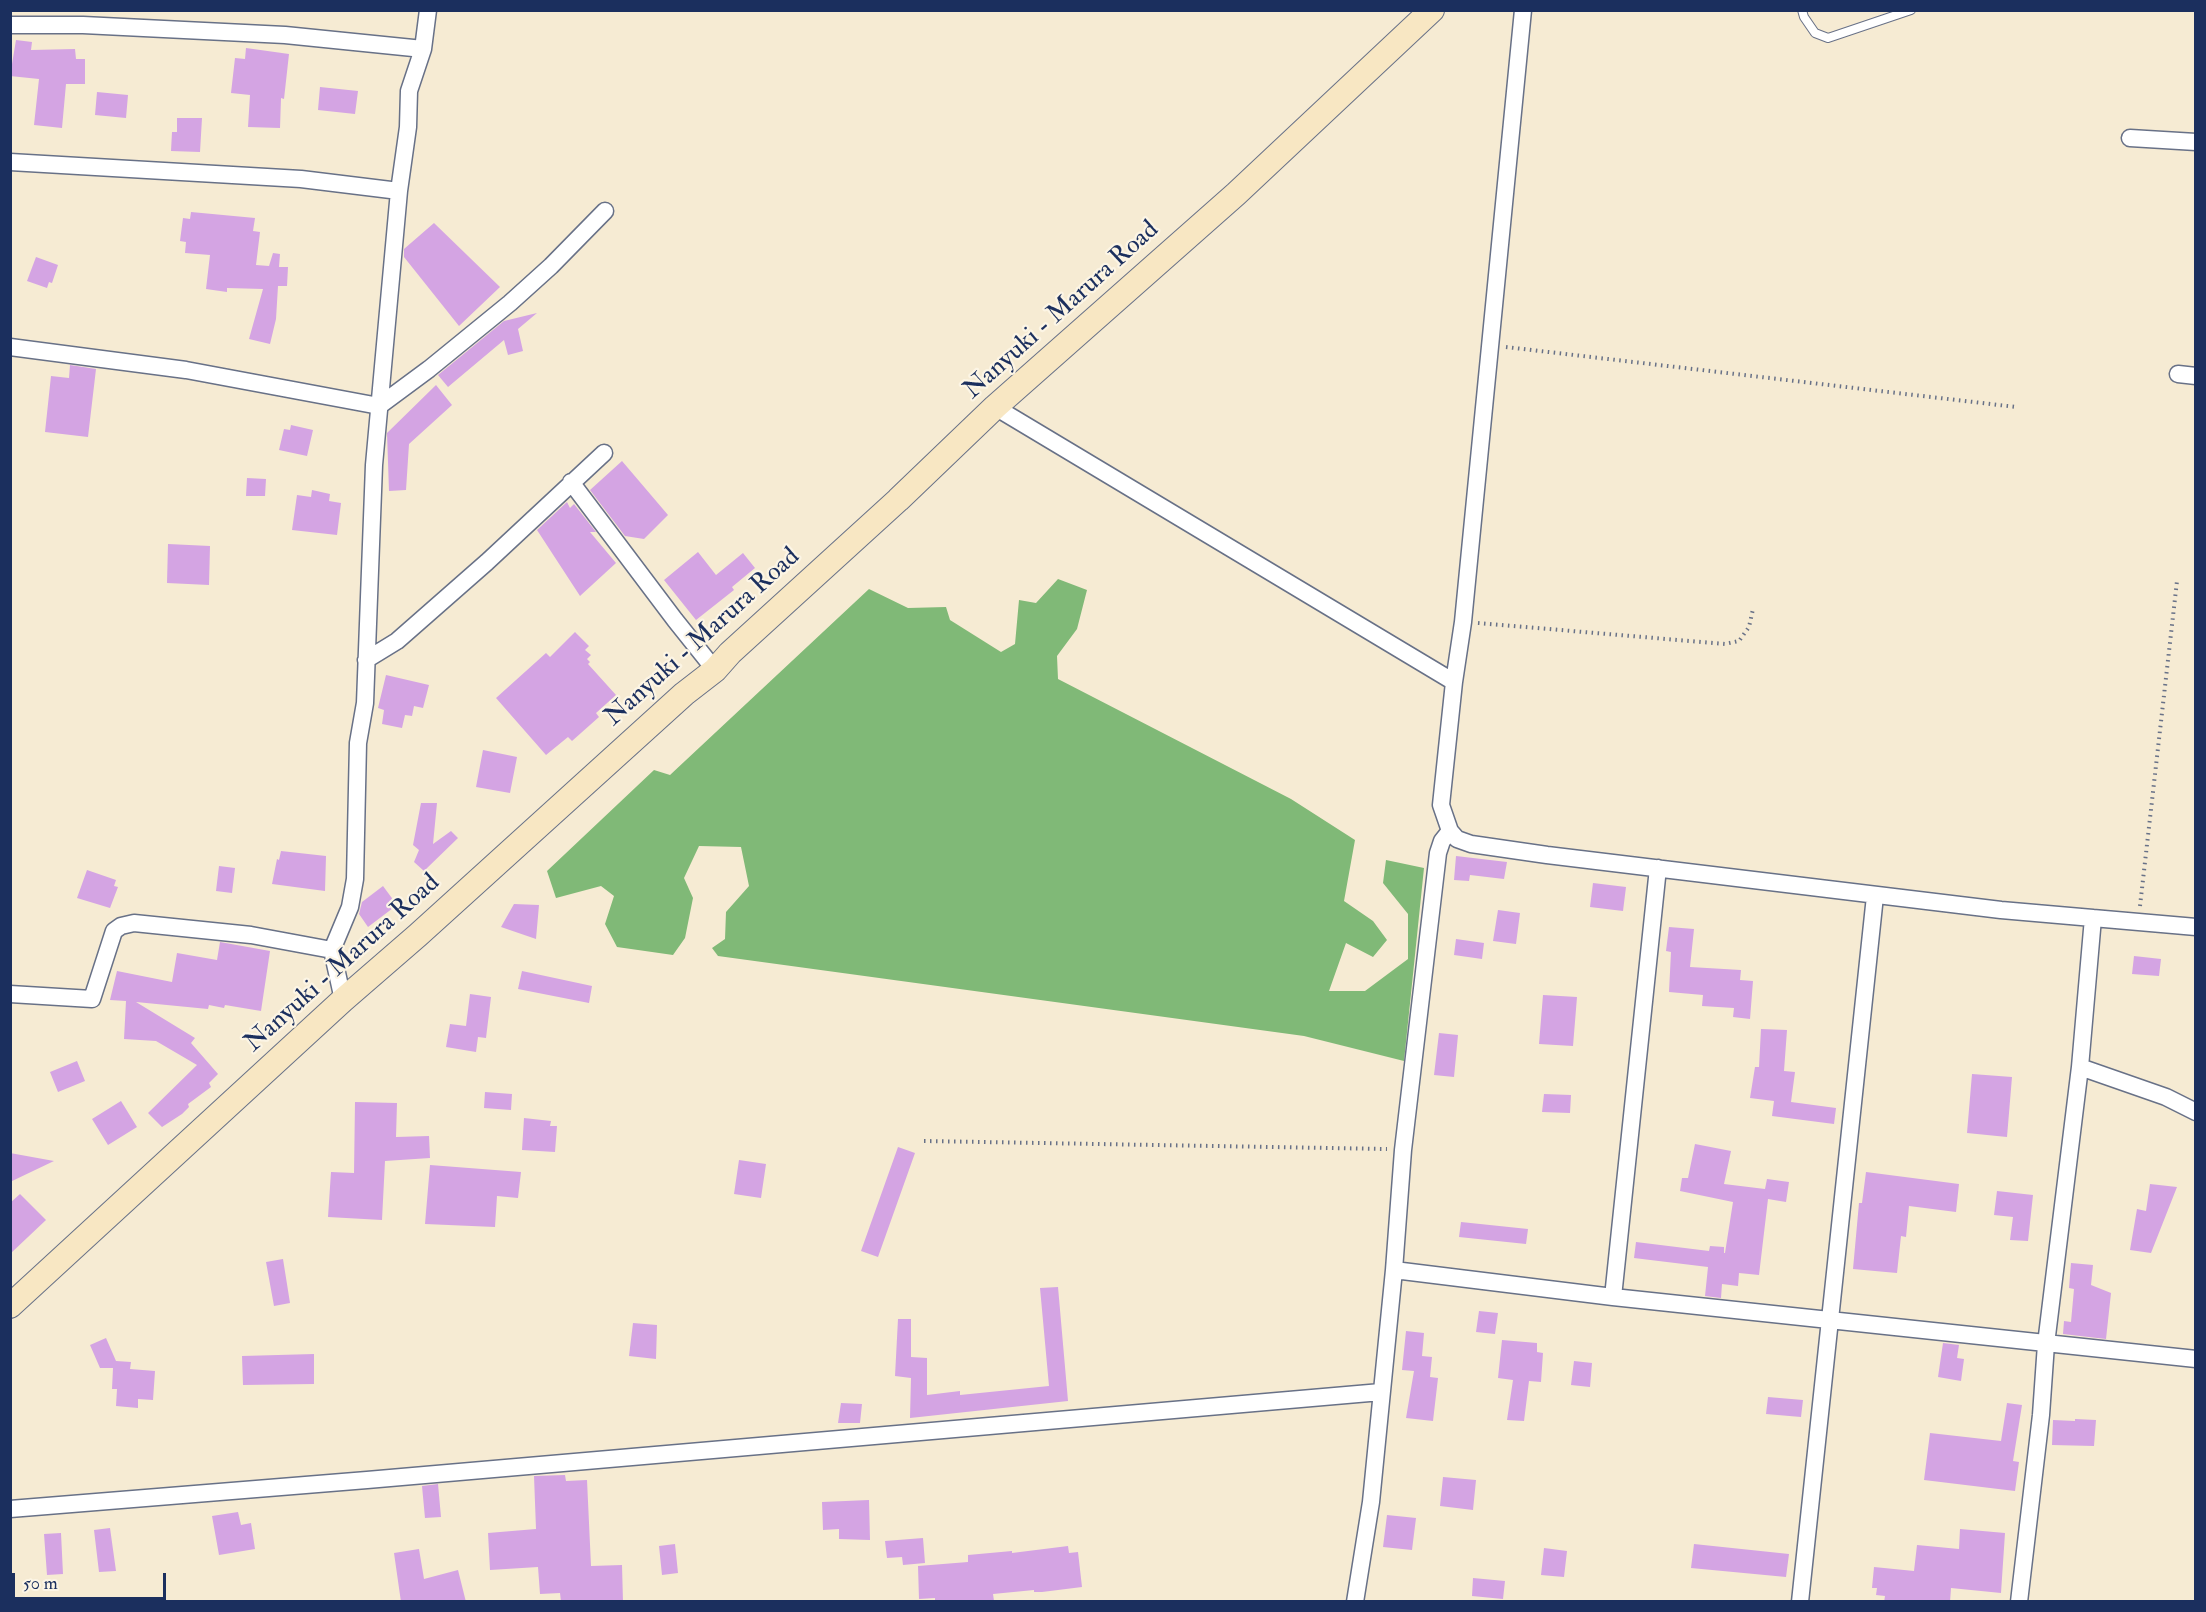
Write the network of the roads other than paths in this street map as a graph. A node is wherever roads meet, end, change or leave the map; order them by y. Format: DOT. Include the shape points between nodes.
graph roads {
  1 [pos="428,10"];
  2 [pos="1432,10"];
  3 [pos="1523,10"];
  4 [pos="1802,10"];
  5 [pos="1911,10"];
  6 [pos="10,25"];
  7 [pos="423,48"];
  8 [pos="2130,138"];
  9 [pos="2196,142"];
  10 [pos="10,162"];
  11 [pos="399,191"];
  12 [pos="605,211"];
  13 [pos="10,347"];
  14 [pos="2178,374"];
  15 [pos="2196,376"];
  16 [pos="379,406"];
  17 [pos="995,407"];
  18 [pos="604,453"];
  19 [pos="571,482"];
  20 [pos="366,660"];
  21 [pos="715,670"];
  22 [pos="1454,682"];
  23 [pos="1450,831"];
  24 [pos="1658,868"];
  25 [pos="1875,896"];
  26 [pos="2093,918"];
  27 [pos="2196,927"];
  28 [pos="332,950"];
  29 [pos="10,994"];
  30 [pos="343,1000"];
  31 [pos="2080,1067"];
  32 [pos="2196,1112"];
  33 [pos="1394,1270"];
  34 [pos="1613,1297"];
  35 [pos="10,1306"];
  36 [pos="1831,1319"];
  37 [pos="2046,1344"];
  38 [pos="2196,1359"];
  39 [pos="1382,1392"];
  40 [pos="10,1509"];
  41 [pos="1355,1602"];
  42 [pos="1800,1602"];
  43 [pos="2019,1602"];
  1 -- 7 [label="street"];
  2 -- 17 [label="street, Nanyuki - Marura Road" via="1236,194"];
  3 -- 22 [label="street"];
  4 -- 5 [label="lane" via="1815,33 1828,38"];
  6 -- 7 [label="street" via="285,35"];
  7 -- 11 [label="street" via="409,91"];
  8 -- 9 [label="street"];
  10 -- 11 [label="street" via="301,178"];
  11 -- 16 [label="street"];
  12 -- 16 [label="street" via="510,303"];
  13 -- 16 [label="street" via="186,370"];
  14 -- 15 [label="street"];
  16 -- 20 [label="street"];
  17 -- 21 [label="street, Nanyuki - Marura Road"];
  17 -- 22 [label="street"];
  18 -- 19 [label="street"];
  19 -- 20 [label="street" via="397,641"];
  19 -- 21 [label="street"];
  20 -- 28 [label="street" via="358,743 355,879 350,907"];
  21 -- 30 [label="street, Nanyuki - Marura Road"];
  22 -- 23 [label="street" via="1441,805"];
  23 -- 24 [label="street" via="1457,839 1471,844"];
  23 -- 33 [label="street" via="1438,853 1403,1150"];
  24 -- 25 [label="street"];
  24 -- 34 [label="street"];
  25 -- 26 [label="street"];
  25 -- 36 [label="street"];
  26 -- 27 [label="street"];
  26 -- 31 [label="street"];
  28 -- 29 [label="street" via="251,935 134,923 114,931 92,999"];
  28 -- 30 [label="street"];
  30 -- 35 [label="street, Nanyuki - Marura Road"];
  31 -- 32 [label="street" via="2166,1097"];
  31 -- 37 [label="street"];
  33 -- 34 [label="street"];
  33 -- 39 [label="street"];
  34 -- 36 [label="street"];
  36 -- 37 [label="street"];
  36 -- 42 [label="street"];
  37 -- 38 [label="street"];
  37 -- 43 [label="street"];
  39 -- 40 [label="street"];
  39 -- 41 [label="street" via="1371,1502"];
}
